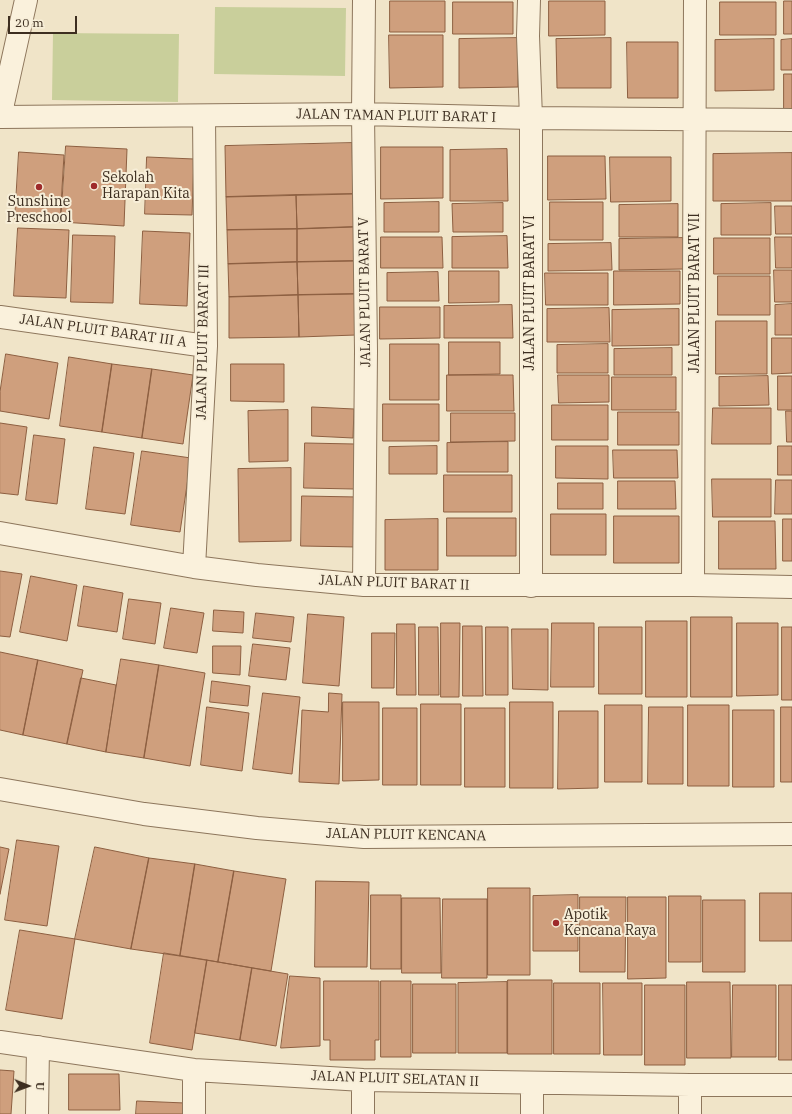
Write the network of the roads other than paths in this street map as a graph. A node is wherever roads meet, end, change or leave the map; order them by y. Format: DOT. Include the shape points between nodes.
graph roads {
  1 [pos="26,0"];
  2 [pos="364,0"];
  3 [pos="528,0"];
  4 [pos="695,0"];
  5 [pos="362,114"];
  6 [pos="204,116"];
  7 [pos="0,117"];
  8 [pos="530,118"];
  9 [pos="696,120"];
  10 [pos="792,120"];
  11 [pos="0,316"];
  12 [pos="206,346"];
  13 [pos="0,533"];
  14 [pos="194,567"];
  15 [pos="364,584"];
  16 [pos="693,585"];
  17 [pos="531,586"];
  18 [pos="792,587"];
  19 [pos="0,789"];
  20 [pos="792,834"];
  21 [pos="0,1042"];
  22 [pos="38,1047"];
  23 [pos="194,1070"];
  24 [pos="363,1080"];
  25 [pos="532,1083"];
  26 [pos="690,1085"];
  27 [pos="792,1085"];
  28 [pos="37,1114"];
  29 [pos="194,1114"];
  30 [pos="363,1114"];
  31 [pos="532,1114"];
  32 [pos="690,1114"];
  1 -- 7 [label="street"];
  2 -- 5 [label="street, JALAN PLUIT BARAT V"];
  3 -- 8 [label="street, JALAN PLUIT BARAT VI"];
  4 -- 9 [label="street, JALAN PLUIT BARAT VII"];
  5 -- 6 [label="street, JALAN TAMAN PLUIT BARAT I"];
  5 -- 8 [label="street, JALAN TAMAN PLUIT BARAT I"];
  5 -- 15 [label="street, JALAN PLUIT BARAT V" via="366,351"];
  6 -- 7 [label="street, JALAN TAMAN PLUIT BARAT I"];
  6 -- 12 [label="street, JALAN PLUIT BARAT III"];
  8 -- 9 [label="street, JALAN TAMAN PLUIT BARAT I"];
  8 -- 17 [label="street, JALAN PLUIT BARAT VI"];
  9 -- 10 [label="street, JALAN TAMAN PLUIT BARAT I"];
  9 -- 16 [label="street, JALAN PLUIT BARAT VII"];
  11 -- 12 [label="street, JALAN PLUIT BARAT III A"];
  12 -- 14 [label="street, JALAN PLUIT BARAT III"];
  13 -- 14 [label="street, JALAN PLUIT BARAT II"];
  14 -- 15 [label="street, JALAN PLUIT BARAT II"];
  15 -- 17 [label="street, JALAN PLUIT BARAT II"];
  16 -- 17 [label="street, JALAN PLUIT BARAT II"];
  16 -- 18 [label="street, JALAN PLUIT BARAT II"];
  19 -- 20 [label="street, JALAN PLUIT KENCANA" via="144,814 257,828 364,837"];
  21 -- 22 [label="street, JALAN PLUIT SELATAN II"];
  22 -- 23 [label="street, JALAN PLUIT SELATAN II"];
  22 -- 28 [label="street"];
  23 -- 24 [label="street, JALAN PLUIT SELATAN II"];
  23 -- 29 [label="street"];
  24 -- 25 [label="street, JALAN PLUIT SELATAN II"];
  24 -- 30 [label="street"];
  25 -- 26 [label="street, JALAN PLUIT SELATAN II"];
  25 -- 31 [label="street"];
  26 -- 27 [label="street, JALAN PLUIT SELATAN II"];
  26 -- 32 [label="street"];
}
